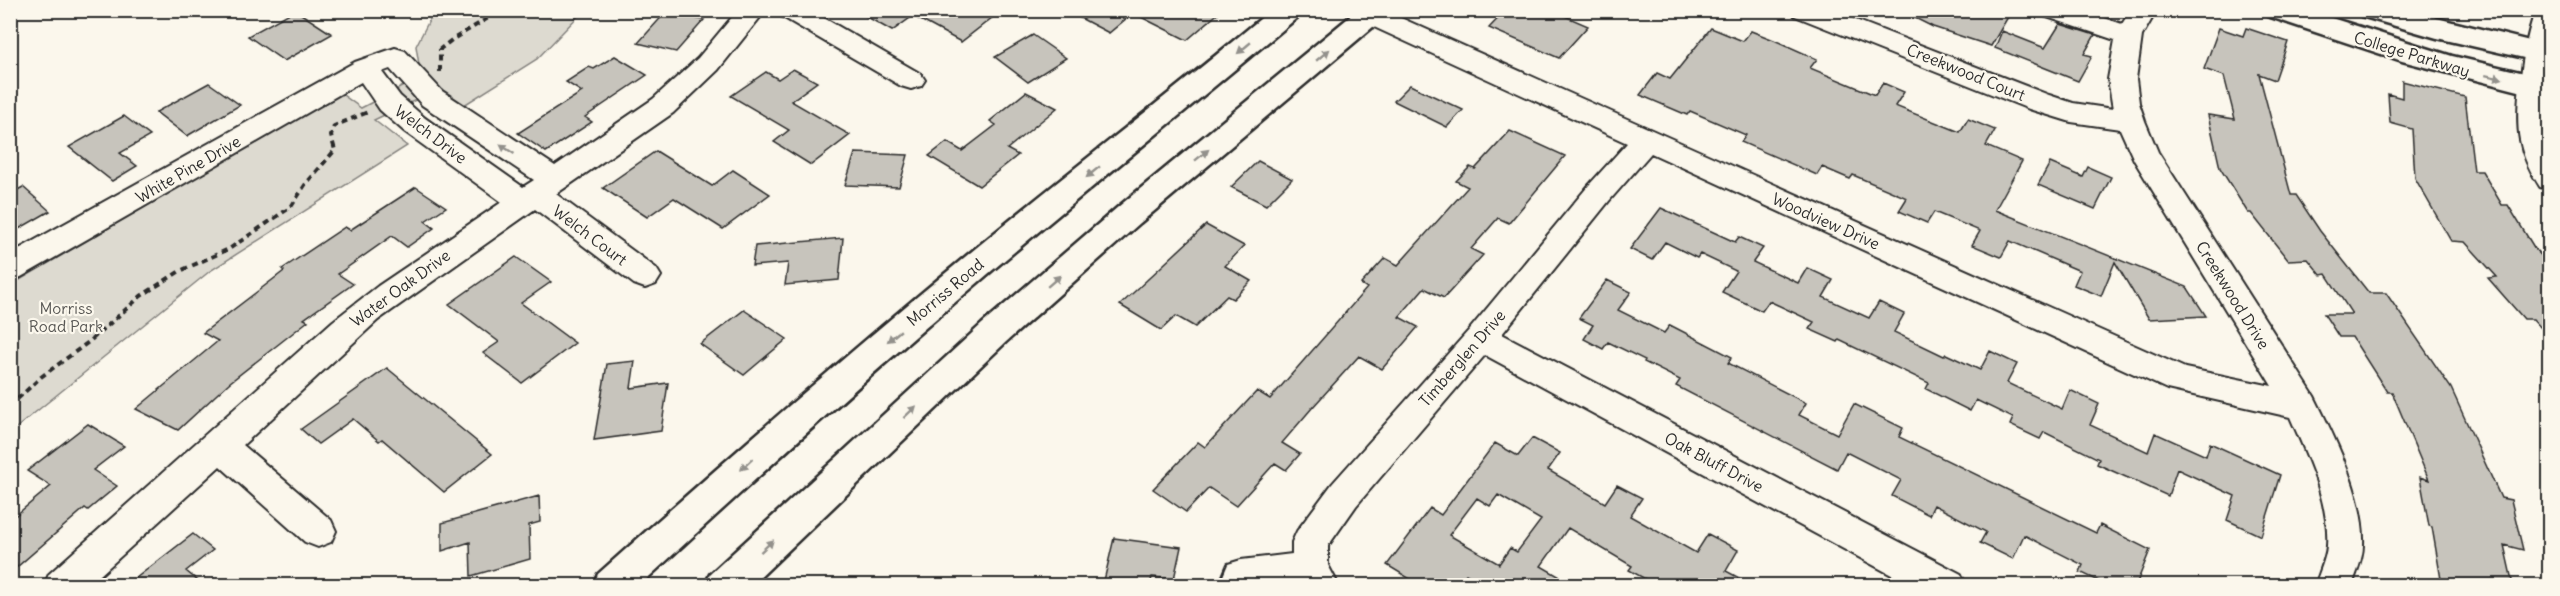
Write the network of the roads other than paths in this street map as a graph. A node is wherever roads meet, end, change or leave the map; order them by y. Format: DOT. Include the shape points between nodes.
graph roads {
  1 [pos="753,10"];
  2 [pos="790,10"];
  3 [pos="1289,10"];
  4 [pos="1804,10"];
  5 [pos="2053,10"];
  6 [pos="2277,10"];
  7 [pos="2371,10"];
  8 [pos="2549,10"];
  9 [pos="1368,12"];
  10 [pos="2136,23"];
  11 [pos="2545,54"];
  12 [pos="364,68"];
  13 [pos="911,80"];
  14 [pos="2542,88"];
  15 [pos="2131,121"];
  16 [pos="1646,140"];
  17 [pos="2550,180"];
  18 [pos="538,192"];
  19 [pos="10,269"];
  20 [pos="645,276"];
  21 [pos="1481,338"];
  22 [pos="2302,406"];
  23 [pos="220,445"];
  24 [pos="318,531"];
  25 [pos="1241,576"];
  26 [pos="1315,577"];
  27 [pos="62,585"];
  28 [pos="612,585"];
  29 [pos="724,585"];
  30 [pos="1948,585"];
  31 [pos="2333,585"];
  1 -- 18 [label="street, Water Oak Drive" via="708,64 672,99"];
  2 -- 13 [label="street"];
  3 -- 28 [label="main road, Morriss Road, one-way" via="977,265 793,422"];
  4 -- 15 [label="street, Creekwood Court" via="2039,102 2071,112"];
  5 -- 10 [label="street"];
  6 -- 14 [label="main road, College Parkway, one-way" via="2394,49"];
  7 -- 11 [label="main road, College Parkway"];
  8 -- 11 [label="street" via="2541,32"];
  9 -- 16 [label="street, Woodview Drive"];
  29 -- 9 [label="main road, one-way" via="994,333"];
  10 -- 15 [label="street, Creekwood Drive" via="2122,79"];
  11 -- 14 [label="street"];
  12 -- 18 [label="street, Welch Drive" via="390,103 415,125"];
  18 -- 12 [label="street, Welch Drive, one-way" via="432,98 395,57"];
  12 -- 19 [label="street, White Pine Drive"];
  14 -- 17 [label="street" via="2533,131"];
  15 -- 22 [label="street, Creekwood Drive" via="2144,153"];
  16 -- 21 [label="street, Timberglen Drive"];
  16 -- 22 [label="street, Woodview Drive" via="2179,380"];
  18 -- 20 [label="street, Welch Court"];
  18 -- 23 [label="street, Water Oak Drive" via="354,320"];
  21 -- 26 [label="street, Timberglen Drive" via="1344,495 1310,542"];
  21 -- 30 [label="street, Oak Bluff Drive"];
  22 -- 31 [label="street, Creekwood Drive" via="2321,448 2343,519 2345,546"];
  23 -- 24 [label="street"];
  23 -- 27 [label="street, Water Oak Drive"];
  25 -- 26 [label="street"];
}
